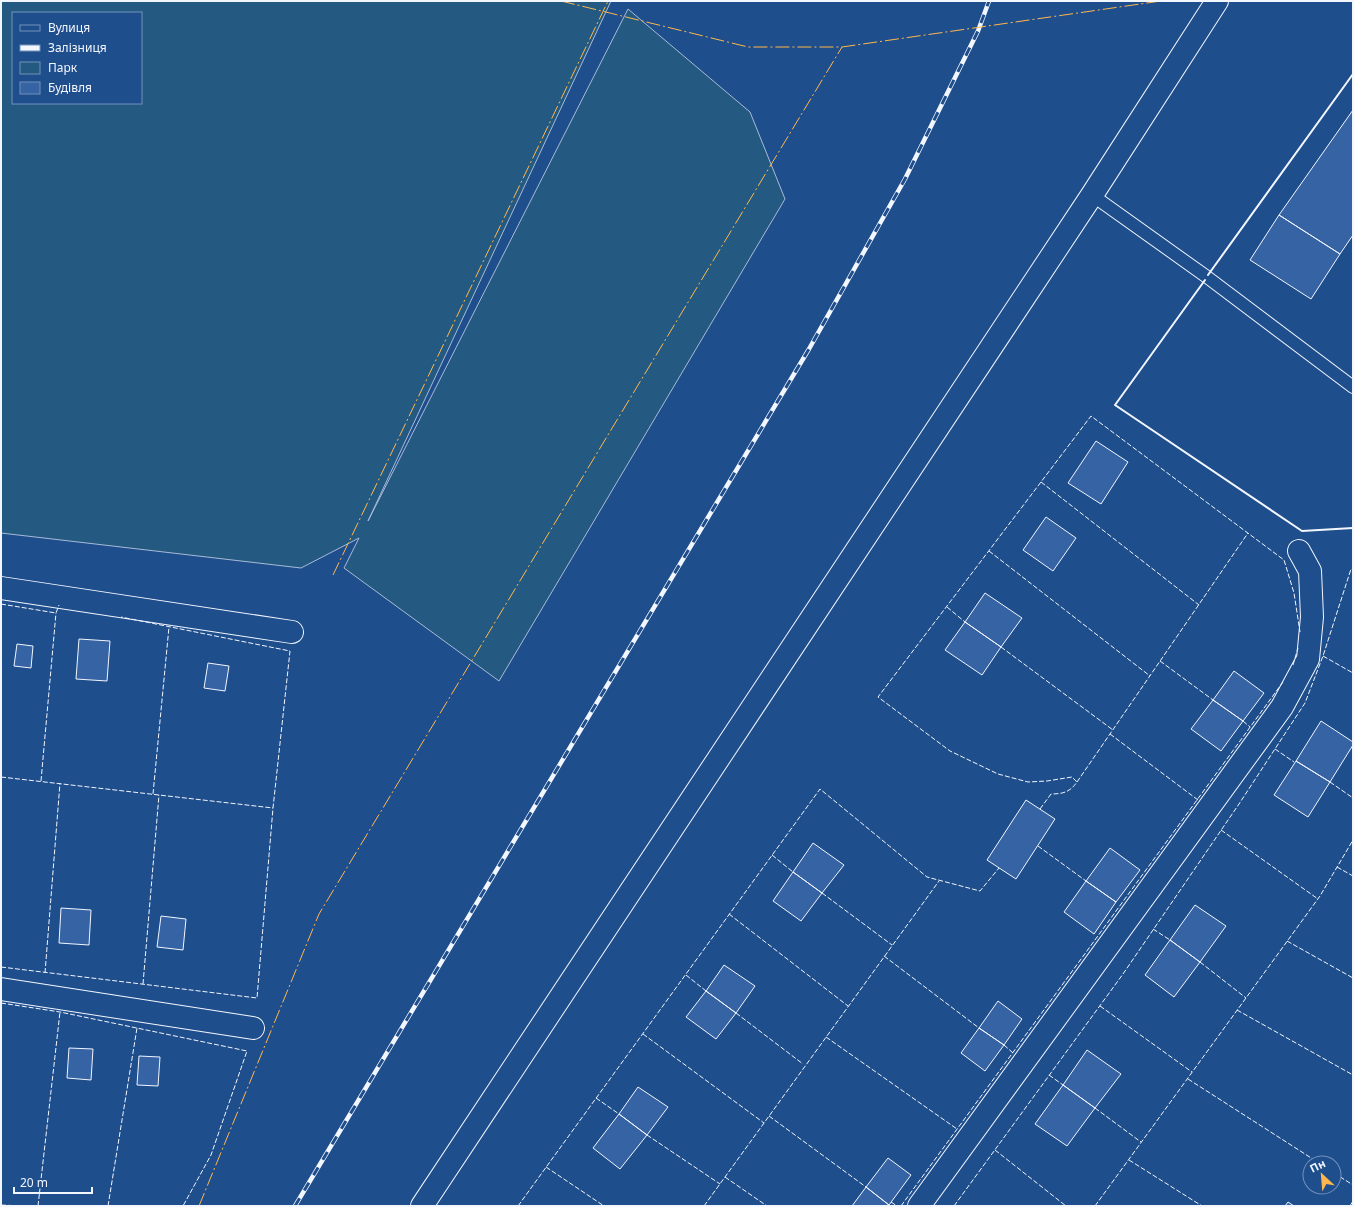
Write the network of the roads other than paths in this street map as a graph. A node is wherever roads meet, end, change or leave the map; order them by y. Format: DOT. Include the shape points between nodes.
graph roads {
  1 [pos="1217,1"];
  2 [pos="1092,195"];
  3 [pos="1353,387"];
  4 [pos="1299,551"];
  5 [pos="1,588"];
  6 [pos="292,632"];
  7 [pos="1,989"];
  8 [pos="253,1028"];
  9 [pos="422,1206"];
  10 [pos="919,1206"];
  1 -- 2 [label="main road"];
  2 -- 3 [label="lane" via="1207,277"];
  2 -- 9 [label="main road"];
  4 -- 10 [label="main road" via="1310,571 1312,617 1308,659 1282,707"];
  5 -- 6 [label="main road"];
  7 -- 8 [label="main road"];
}
